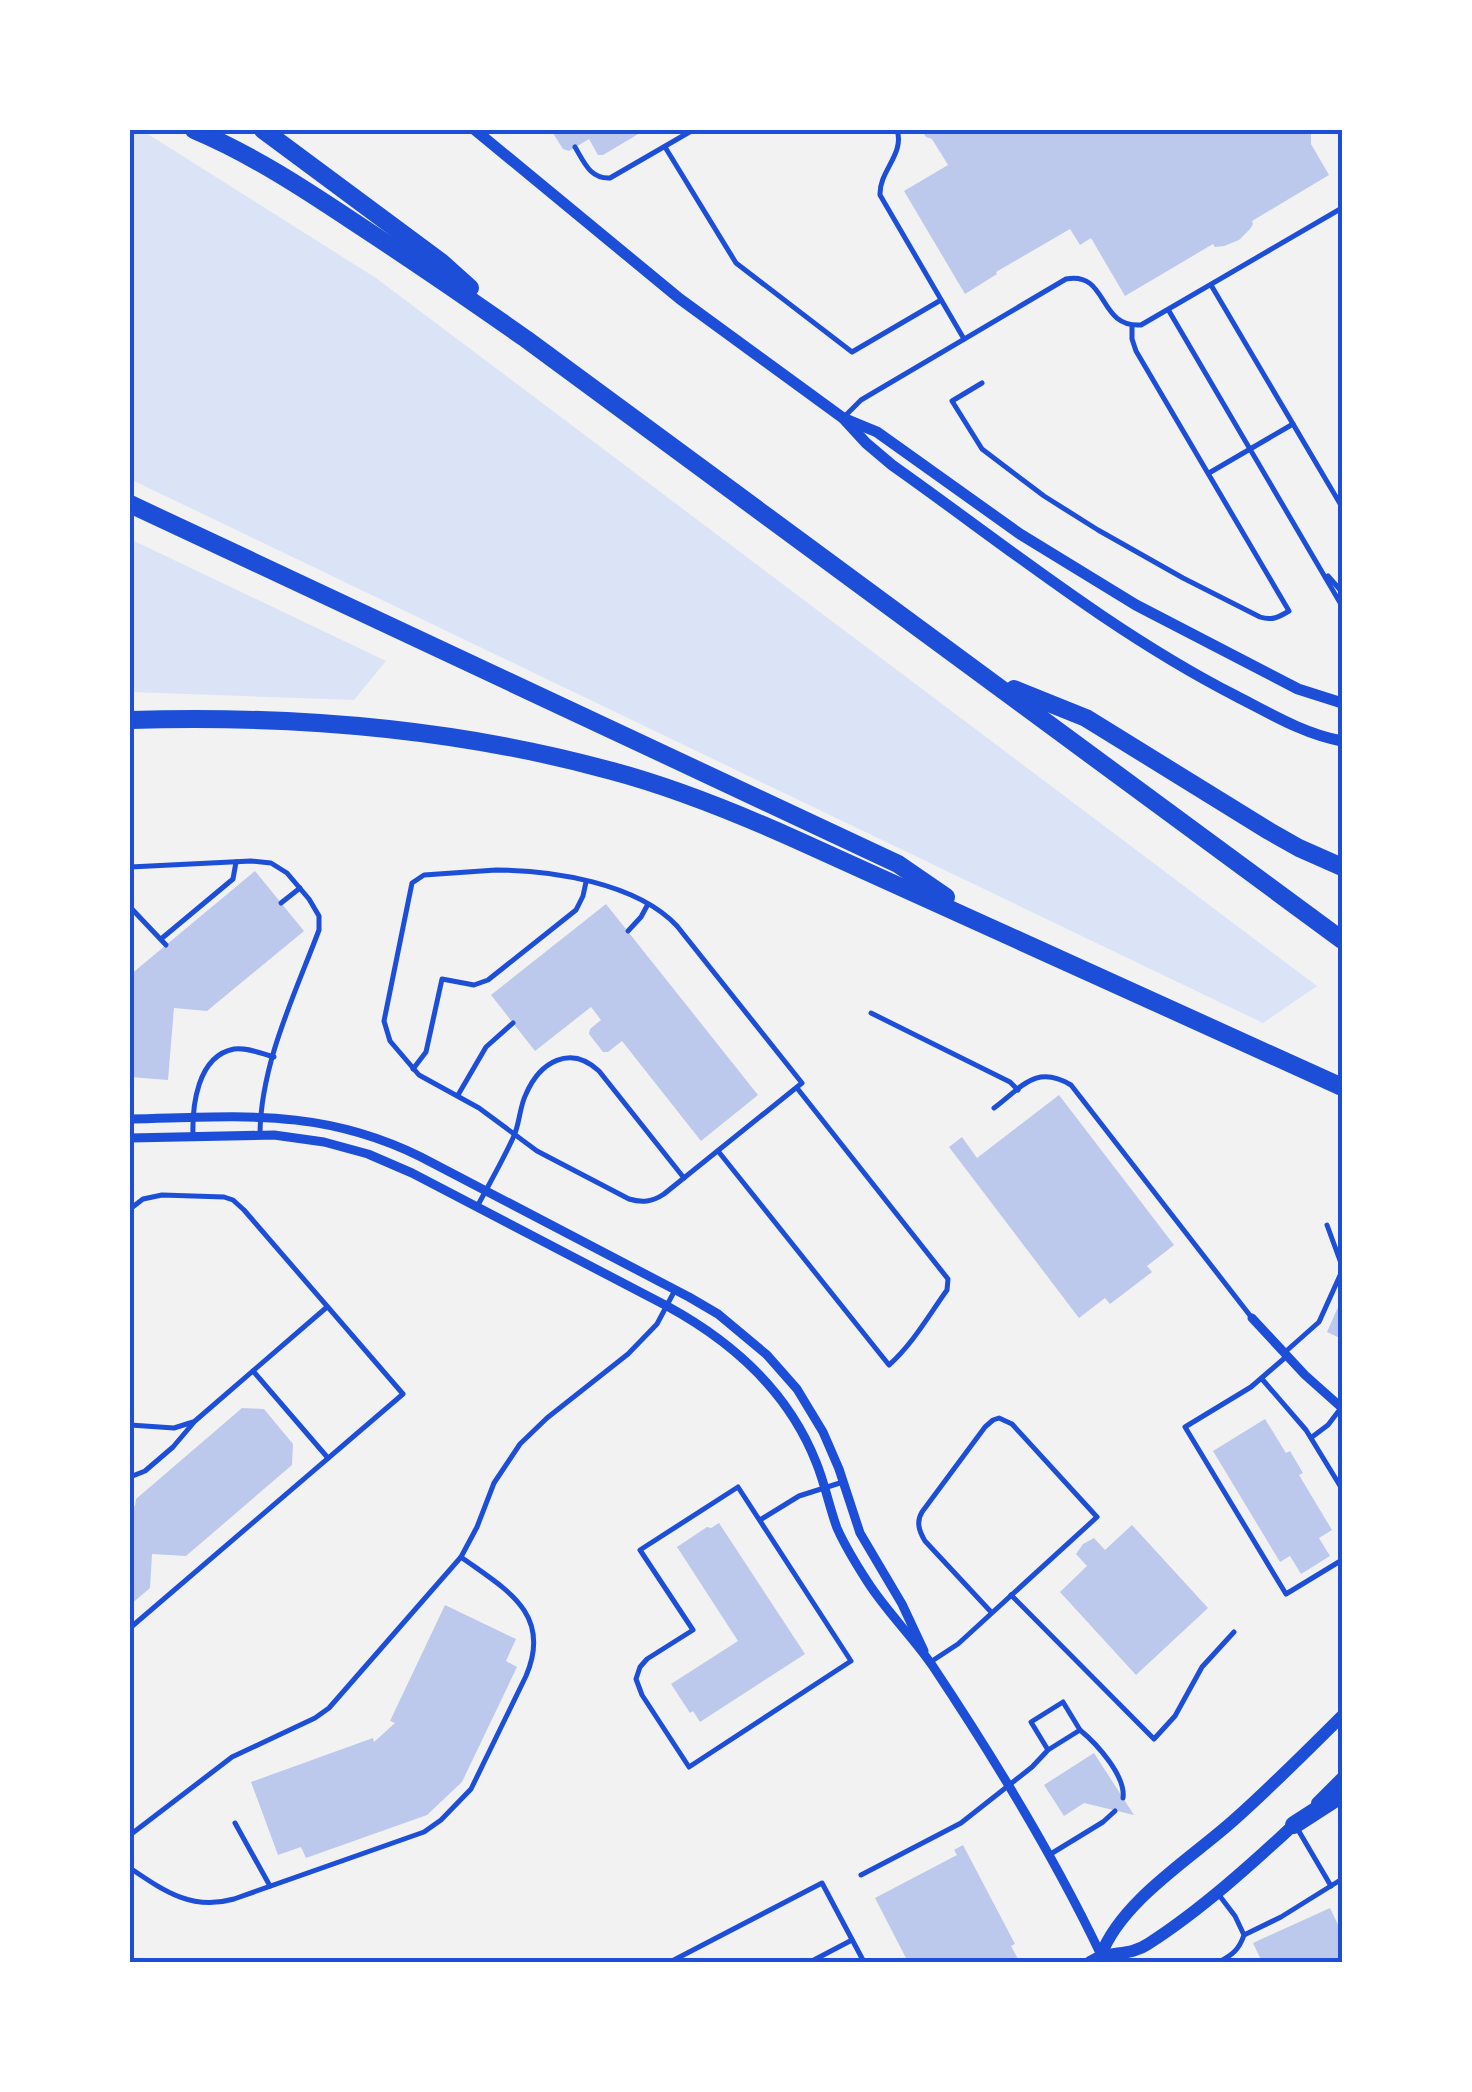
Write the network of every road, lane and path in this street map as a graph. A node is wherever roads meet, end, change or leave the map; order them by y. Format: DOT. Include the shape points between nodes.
graph roads {
  1 [pos="194,130"];
  2 [pos="263,130"];
  3 [pos="475,130"];
  4 [pos="693,130"];
  5 [pos="897,130"];
  6 [pos="575,147"];
  7 [pos="665,147"];
  8 [pos="1342,208"];
  9 [pos="1211,286"];
  10 [pos="941,300"];
  11 [pos="1168,310"];
  12 [pos="1132,326"];
  13 [pos="526,339"];
  14 [pos="964,339"];
  15 [pos="982,382"];
  16 [pos="843,418"];
  17 [pos="1293,424"];
  18 [pos="1250,449"];
  19 [pos="1208,474"];
  20 [pos="130,504"];
  21 [pos="1342,507"];
  22 [pos="1320,566"];
  23 [pos="1342,592"];
  24 [pos="1342,606"];
  25 [pos="988,679"];
  26 [pos="1342,704"];
  27 [pos="130,720"];
  28 [pos="1342,741"];
  29 [pos="236,862"];
  30 [pos="130,868"];
  31 [pos="1342,868"];
  32 [pos="586,882"];
  33 [pos="300,888"];
  34 [pos="281,903"];
  35 [pos="648,904"];
  36 [pos="130,907"];
  37 [pos="979,920"];
  38 [pos="628,931"];
  39 [pos="1342,940"];
  40 [pos="871,1013"];
  41 [pos="513,1022"];
  42 [pos="274,1057"];
  43 [pos="413,1069"];
  44 [pos="1342,1087"];
  45 [pos="797,1088"];
  46 [pos="1018,1090"];
  47 [pos="458,1096"];
  48 [pos="994,1108"];
  49 [pos="260,1116"];
  50 [pos="192,1118"];
  51 [pos="130,1120"];
  52 [pos="514,1134"];
  53 [pos="260,1135"];
  54 [pos="193,1136"];
  55 [pos="130,1138"];
  56 [pos="718,1150"];
  57 [pos="684,1178"];
  58 [pos="486,1191"];
  59 [pos="477,1207"];
  60 [pos="130,1209"];
  61 [pos="1328,1226"];
  62 [pos="1342,1268"];
  63 [pos="675,1290"];
  64 [pos="667,1306"];
  65 [pos="328,1307"];
  66 [pos="1252,1318"];
  67 [pos="1286,1354"];
  68 [pos="253,1371"];
  69 [pos="1262,1379"];
  70 [pos="1342,1408"];
  71 [pos="196,1421"];
  72 [pos="130,1424"];
  73 [pos="1311,1438"];
  74 [pos="328,1458"];
  75 [pos="130,1477"];
  76 [pos="843,1482"];
  77 [pos="825,1487"];
  78 [pos="1342,1489"];
  79 [pos="760,1520"];
  80 [pos="461,1558"];
  81 [pos="1342,1560"];
  82 [pos="1011,1596"];
  83 [pos="992,1613"];
  84 [pos="130,1628"];
  85 [pos="1234,1632"];
  86 [pos="930,1662"];
  87 [pos="1342,1716"];
  88 [pos="1080,1730"];
  89 [pos="1048,1750"];
  90 [pos="1342,1778"];
  91 [pos="1008,1785"];
  92 [pos="1342,1794"];
  93 [pos="1123,1798"];
  94 [pos="1115,1810"];
  95 [pos="235,1823"];
  96 [pos="1294,1825"];
  97 [pos="130,1834"];
  98 [pos="1049,1855"];
  99 [pos="130,1868"];
  100 [pos="861,1875"];
  101 [pos="1342,1879"];
  102 [pos="270,1886"];
  103 [pos="1331,1886"];
  104 [pos="1216,1892"];
  105 [pos="1244,1935"];
  106 [pos="852,1940"];
  107 [pos="1100,1960"];
  108 [pos="670,1962"];
  109 [pos="810,1962"];
  110 [pos="864,1962"];
  111 [pos="1219,1962"];
  1 -- 13 [label="highway" via="286,178"];
  2 -- 13 [label="highway" via="440,262"];
  3 -- 16 [label="street" via="680,300"];
  4 -- 7 [label="lane"];
  5 -- 10 [label="lane" via="898,147 880,195"];
  6 -- 7 [label="lane" via="590,172 605,178"];
  7 -- 10 [label="lane" via="736,263 852,352"];
  8 -- 9 [label="lane"];
  9 -- 11 [label="lane"];
  9 -- 17 [label="lane"];
  10 -- 14 [label="lane"];
  11 -- 12 [label="lane"];
  11 -- 18 [label="lane"];
  12 -- 14 [label="lane" via="1112,315 1090,282 1070,278"];
  12 -- 19 [label="lane" via="1136,351"];
  13 -- 25 [label="highway"];
  14 -- 16 [label="lane" via="861,400"];
  15 -- 19 [label="lane" via="952,400 982,449 1098,530 1243,610 1277,618 1289,611"];
  16 -- 26 [label="street" via="878,432 1020,534 1136,604 1298,689"];
  16 -- 28 [label="street" via="892,464 1125,633 1296,727"];
  17 -- 18 [label="lane"];
  17 -- 21 [label="lane"];
  18 -- 19 [label="lane"];
  18 -- 22 [label="lane"];
  20 -- 37 [label="highway" via="898,864"];
  22 -- 23 [label="lane"];
  22 -- 24 [label="lane"];
  25 -- 31 [label="highway" via="1086,718"];
  25 -- 39 [label="highway"];
  27 -- 37 [label="highway" via="359,727 580,762 738,814"];
  29 -- 30 [label="lane"];
  29 -- 33 [label="lane" via="272,862"];
  29 -- 36 [label="lane" via="231,881 164,942"];
  32 -- 35 [label="lane"];
  32 -- 43 [label="lane" via="576,910 488,980 474,985 442,979 426,1052"];
  32 -- 43 [label="lane" via="507,870 414,881 384,1021"];
  33 -- 34 [label="lane"];
  33 -- 42 [label="lane" via="320,924"];
  35 -- 38 [label="lane"];
  35 -- 45 [label="lane" via="677,926 802,1083"];
  37 -- 44 [label="highway"];
  40 -- 46 [label="lane"];
  41 -- 47 [label="lane" via="482,1052"];
  42 -- 49 [label="lane"];
  42 -- 50 [label="lane" via="243,1049 222,1055 200,1080"];
  43 -- 47 [label="lane"];
  45 -- 56 [label="lane"];
  45 -- 56 [label="lane" via="948,1279 947,1290 888,1365"];
  46 -- 48 [label="lane"];
  46 -- 66 [label="lane" via="1046,1075 1075,1088"];
  47 -- 52 [label="lane"];
  49 -- 50 [label="street"];
  49 -- 53 [label="lane"];
  49 -- 58 [label="street" via="374,1136"];
  50 -- 51 [label="street"];
  50 -- 54 [label="lane"];
  52 -- 57 [label="lane" via="637,1202 655,1199"];
  52 -- 57 [label="lane" via="534,1079 558,1059 576,1058 598,1071"];
  52 -- 58 [label="lane"];
  53 -- 54 [label="street"];
  53 -- 59 [label="street" via="368,1154"];
  54 -- 55 [label="street"];
  56 -- 57 [label="lane"];
  58 -- 59 [label="lane"];
  58 -- 63 [label="street"];
  59 -- 64 [label="street"];
  60 -- 65 [label="lane" via="158,1195 233,1200"];
  61 -- 62 [label="lane"];
  62 -- 67 [label="lane" via="1318,1322"];
  63 -- 64 [label="lane"];
  63 -- 76 [label="street" via="731,1324 778,1367 817,1421"];
  64 -- 77 [label="street" via="720,1339 764,1379 801,1430"];
  64 -- 80 [label="lane" via="618,1363 520,1444 494,1483"];
  65 -- 68 [label="lane"];
  65 -- 74 [label="lane" via="402,1394"];
  66 -- 67 [label="street"];
  67 -- 69 [label="lane"];
  67 -- 70 [label="street"];
  68 -- 71 [label="lane"];
  68 -- 74 [label="lane"];
  69 -- 73 [label="lane"];
  69 -- 81 [label="lane" via="1186,1427 1286,1594"];
  70 -- 73 [label="lane"];
  71 -- 72 [label="lane" via="174,1428"];
  71 -- 75 [label="lane" via="173,1448"];
  73 -- 78 [label="lane"];
  74 -- 84 [label="lane"];
  76 -- 77 [label="lane"];
  76 -- 86 [label="street" via="860,1533"];
  77 -- 79 [label="lane"];
  77 -- 86 [label="street" via="850,1553"];
  79 -- 79 [label="lane" via="738,1486 640,1550 692,1630 647,1659 636,1678 688,1767 851,1661"];
  80 -- 97 [label="lane" via="329,1708 232,1756"];
  80 -- 102 [label="lane" via="519,1603 534,1638 529,1667 472,1789 424,1832"];
  82 -- 83 [label="lane"];
  82 -- 83 [label="lane" via="1096,1517 1000,1418 985,1427 918,1522 925,1541"];
  82 -- 85 [label="lane" via="1154,1740"];
  83 -- 86 [label="lane"];
  86 -- 91 [label="street"];
  87 -- 107 [label="main road" via="1126,1912"];
  88 -- 89 [label="lane"];
  88 -- 89 [label="lane" via="1063,1702 1031,1722"];
  88 -- 93 [label="lane" via="1121,1781"];
  89 -- 91 [label="lane"];
  90 -- 96 [label="main road"];
  91 -- 98 [label="street"];
  91 -- 100 [label="lane" via="961,1823"];
  92 -- 96 [label="highway"];
  94 -- 98 [label="lane"];
  95 -- 102 [label="lane"];
  96 -- 103 [label="lane"];
  96 -- 104 [label="main road"];
  98 -- 107 [label="street"];
  99 -- 102 [label="lane" via="202,1904"];
  101 -- 103 [label="lane"];
  103 -- 105 [label="lane"];
  104 -- 105 [label="lane"];
  104 -- 107 [label="main road" via="1139,1950"];
  105 -- 111 [label="lane" via="1234,1954"];
  106 -- 108 [label="lane" via="822,1883"];
  106 -- 109 [label="lane"];
  106 -- 110 [label="lane"];
}
